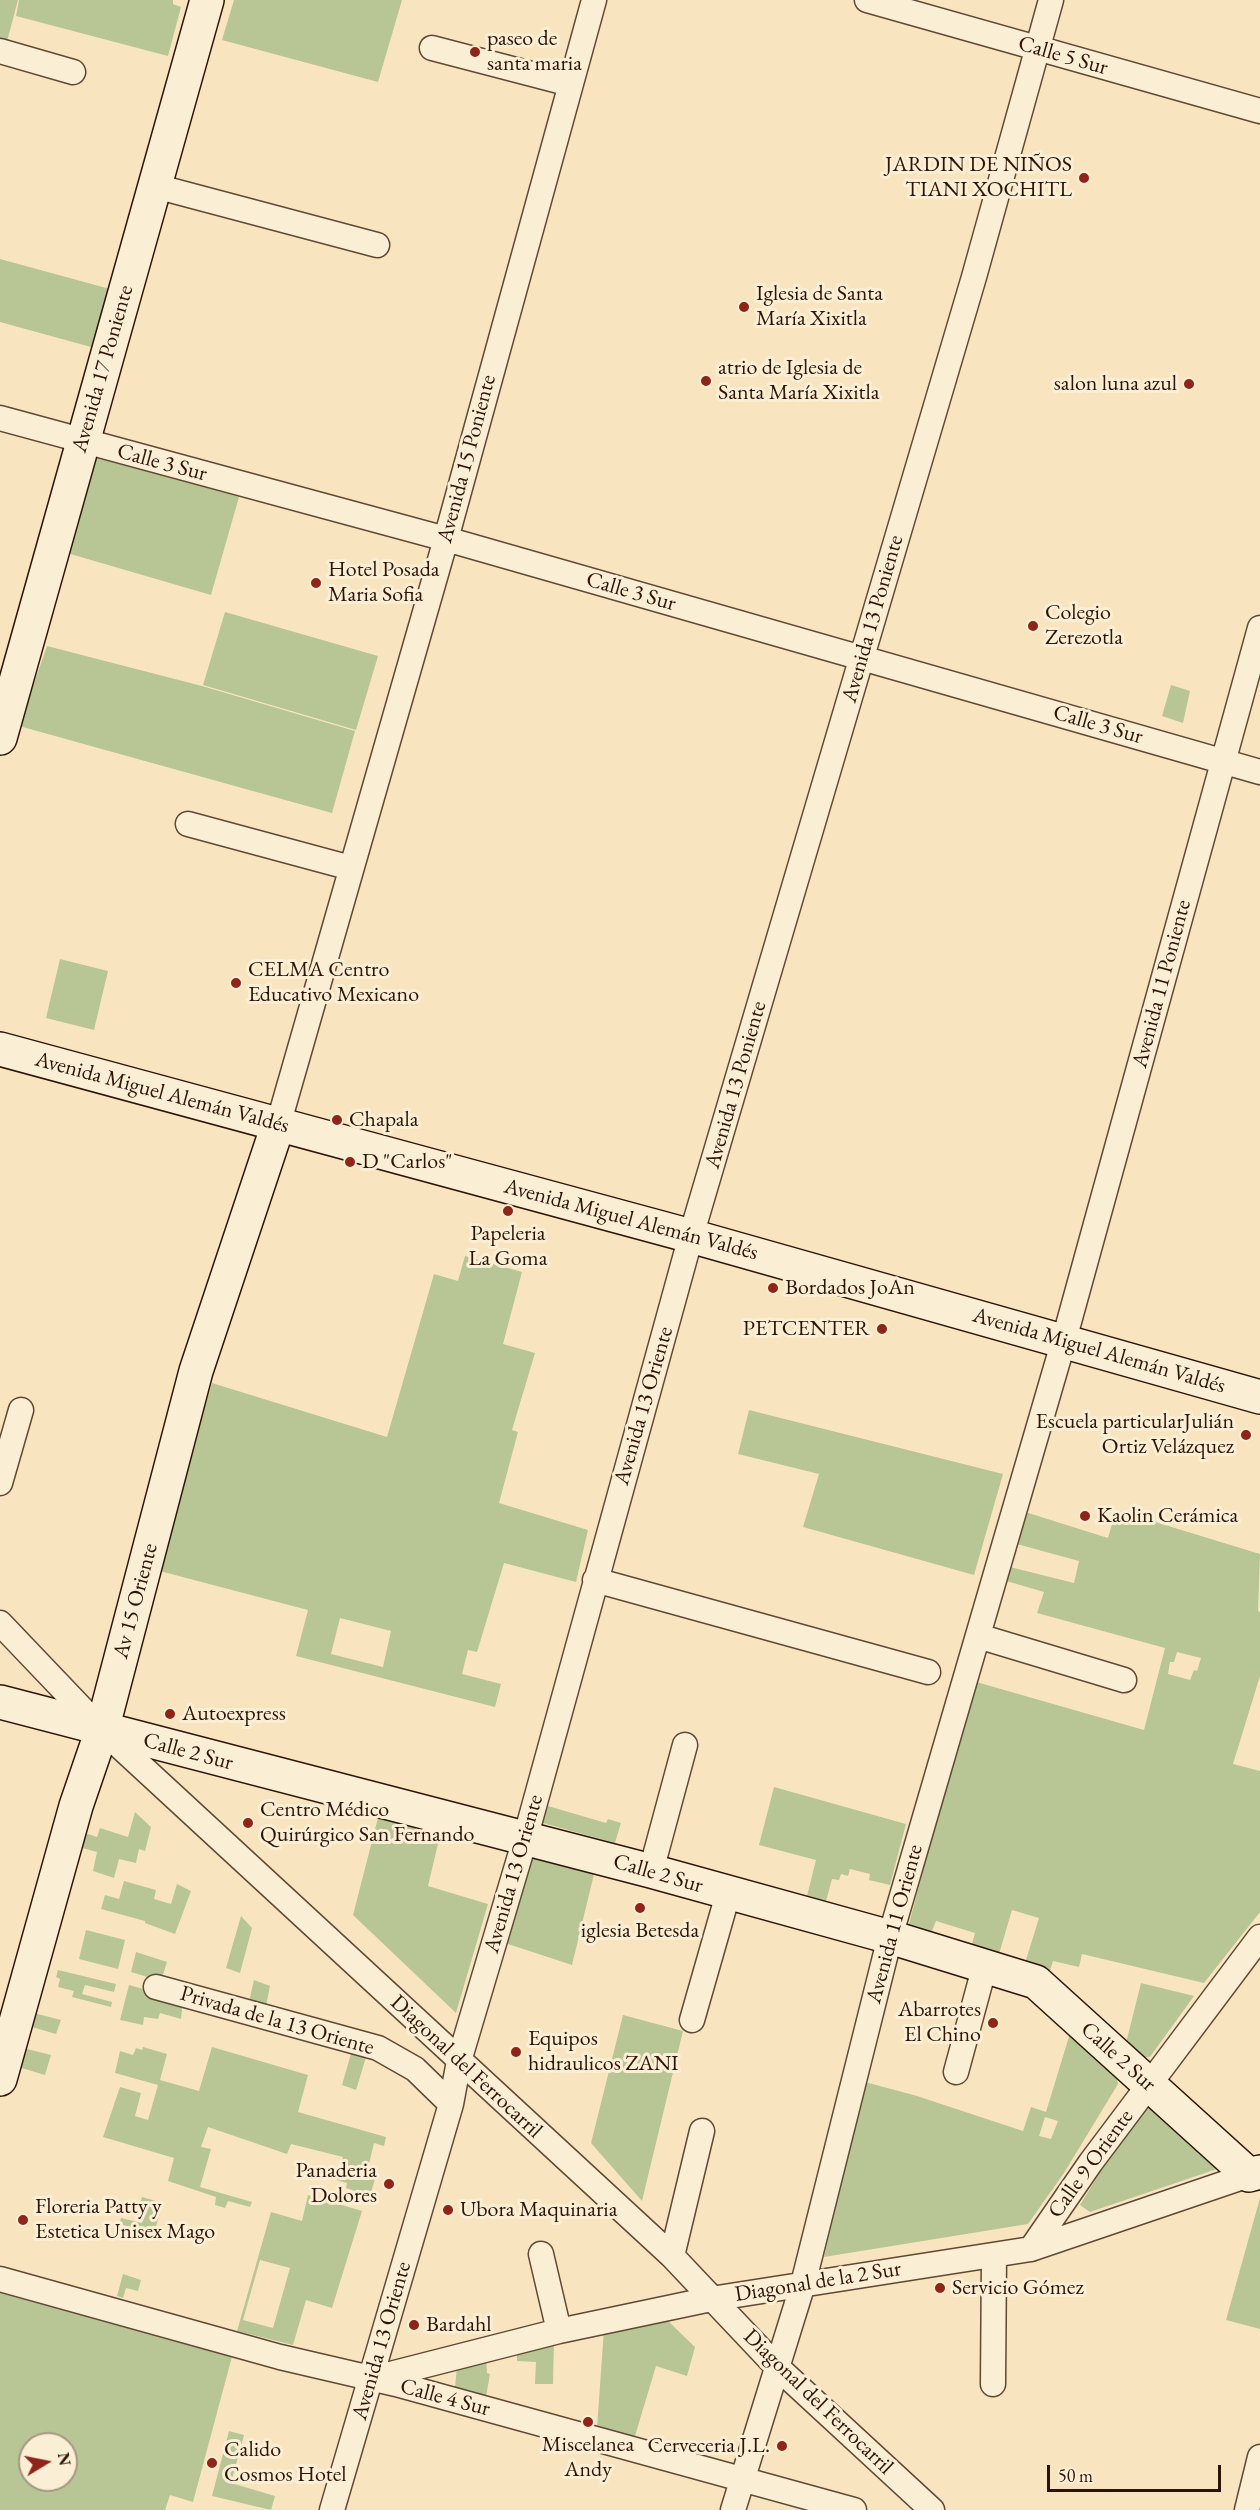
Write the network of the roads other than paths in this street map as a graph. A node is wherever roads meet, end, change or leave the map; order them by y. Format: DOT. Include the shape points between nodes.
graph roads {
  1 [pos="207,0"];
  2 [pos="594,0"];
  3 [pos="867,0"];
  4 [pos="1052,0"];
  5 [pos="432,48"];
  6 [pos="1038,49"];
  7 [pos="0,51"];
  8 [pos="74,72"];
  9 [pos="570,84"];
  10 [pos="1260,111"];
  11 [pos="155,186"];
  12 [pos="377,245"];
  13 [pos="0,418"];
  14 [pos="83,442"];
  15 [pos="446,539"];
  16 [pos="1260,628"];
  17 [pos="862,657"];
  18 [pos="0,738"];
  19 [pos="1223,762"];
  20 [pos="1260,772"];
  21 [pos="188,824"];
  22 [pos="351,868"];
  23 [pos="0,1049"];
  24 [pos="278,1125"];
  25 [pos="691,1236"];
  26 [pos="1064,1340"];
  27 [pos="1260,1397"];
  28 [pos="21,1410"];
  29 [pos="0,1483"];
  30 [pos="595,1580"];
  31 [pos="0,1623"];
  32 [pos="978,1636"];
  33 [pos="928,1672"];
  34 [pos="1124,1680"];
  35 [pos="0,1702"];
  36 [pos="102,1730"];
  37 [pos="685,1745"];
  38 [pos="525,1839"];
  39 [pos="651,1871"];
  40 [pos="728,1894"];
  41 [pos="1260,1936"];
  42 [pos="890,1937"];
  43 [pos="986,1965"];
  44 [pos="156,1987"];
  45 [pos="692,2020"];
  46 [pos="459,2061"];
  47 [pos="956,2072"];
  48 [pos="0,2079"];
  49 [pos="1149,2085"];
  50 [pos="451,2104"];
  51 [pos="702,2131"];
  52 [pos="1255,2174"];
  53 [pos="1031,2249"];
  54 [pos="541,2254"];
  55 [pos="994,2255"];
  56 [pos="672,2256"];
  57 [pos="0,2279"];
  58 [pos="803,2284"];
  59 [pos="714,2298"];
  60 [pos="559,2331"];
  61 [pos="776,2366"];
  62 [pos="371,2379"];
  63 [pos="993,2384"];
  64 [pos="1260,2457"];
  65 [pos="742,2479"];
  66 [pos="332,2510"];
  67 [pos="733,2510"];
  68 [pos="854,2510"];
  69 [pos="932,2510"];
  70 [pos="1247,2510"];
  1 -- 11 [label="main road, Avenida 17 Poniente"];
  2 -- 9 [label="street, Avenida 15 Poniente"];
  3 -- 6 [label="street, Calle 5 Sur"];
  4 -- 6 [label="street, Avenida 13 Poniente"];
  5 -- 9 [label="street"];
  6 -- 10 [label="street, Calle 5 Sur"];
  6 -- 17 [label="street, Avenida 13 Poniente"];
  7 -- 8 [label="street"];
  9 -- 15 [label="street, Avenida 15 Poniente"];
  11 -- 12 [label="street"];
  11 -- 14 [label="main road, Avenida 17 Poniente"];
  13 -- 14 [label="street, Calle 3 Sur"];
  14 -- 15 [label="street, Calle 3 Sur"];
  14 -- 18 [label="main road, Avenida 17 Poniente"];
  15 -- 17 [label="street, Calle 3 Sur"];
  15 -- 22 [label="street, Avenida 15 Poniente"];
  16 -- 19 [label="street, Avenida 11 Poniente"];
  17 -- 19 [label="street, Calle 3 Sur"];
  17 -- 25 [label="street, Avenida 13 Poniente"];
  19 -- 20 [label="street, Calle 3 Sur"];
  19 -- 26 [label="street, Avenida 11 Poniente"];
  21 -- 22 [label="street"];
  22 -- 24 [label="street, Avenida 15 Poniente"];
  23 -- 24 [label="main road, Avenida Miguel Alemán Valdés"];
  24 -- 25 [label="main road, Avenida Miguel Alemán Valdés"];
  24 -- 36 [label="main road, Av 15 Oriente" via="196,1371"];
  25 -- 26 [label="main road, Avenida Miguel Alemán Valdés"];
  25 -- 30 [label="street, Avenida 13 Oriente"];
  26 -- 27 [label="main road, Avenida Miguel Alemán Valdés"];
  26 -- 32 [label="street, Avenida 11 Oriente"];
  28 -- 29 [label="street"];
  30 -- 33 [label="street"];
  30 -- 38 [label="street, Avenida 13 Oriente"];
  31 -- 36 [label="street, Diagonal del Ferrocarril"];
  32 -- 34 [label="street"];
  32 -- 42 [label="street, Avenida 11 Oriente"];
  35 -- 36 [label="main road, Calle 2 Sur"];
  36 -- 38 [label="main road, Calle 2 Sur"];
  36 -- 46 [label="street, Diagonal del Ferrocarril"];
  36 -- 48 [label="main road, Av 15 Oriente" via="76,1806"];
  37 -- 39 [label="street"];
  38 -- 39 [label="main road, Calle 2 Sur"];
  38 -- 46 [label="street, Avenida 13 Oriente"];
  39 -- 40 [label="main road, Calle 2 Sur"];
  40 -- 42 [label="main road, Calle 2 Sur"];
  40 -- 45 [label="street"];
  41 -- 49 [label="street, Calle 9 Oriente"];
  42 -- 43 [label="main road, Calle 2 Sur"];
  42 -- 58 [label="street, Avenida 11 Oriente"];
  43 -- 47 [label="street"];
  43 -- 49 [label="main road, Calle 2 Sur" via="1036,1982"];
  44 -- 50 [label="street, Privada de la 13 Oriente" via="378,2048 415,2069"];
  46 -- 50 [label="street, Avenida 13 Oriente"];
  46 -- 56 [label="street, Diagonal del Ferrocarril"];
  49 -- 52 [label="main road, Calle 2 Sur"];
  49 -- 53 [label="street, Calle 9 Oriente"];
  50 -- 62 [label="street, Avenida 13 Oriente"];
  51 -- 56 [label="street"];
  52 -- 53 [label="street, Diagonal de la 2 Sur"];
  53 -- 55 [label="street, Diagonal de la 2 Sur"];
  54 -- 60 [label="street"];
  55 -- 58 [label="street, Diagonal de la 2 Sur"];
  55 -- 63 [label="street"];
  56 -- 59 [label="street, Diagonal del Ferrocarril"];
  57 -- 62 [label="street, Calle 4 Sur" via="280,2358"];
  58 -- 59 [label="street, Diagonal de la 2 Sur"];
  58 -- 61 [label="street, Avenida 11 Oriente"];
  59 -- 60 [label="street, Diagonal de la 2 Sur"];
  59 -- 61 [label="street, Diagonal del Ferrocarril"];
  60 -- 62 [label="street, Diagonal de la 2 Sur"];
  61 -- 65 [label="street, Avenida 11 Oriente"];
  61 -- 69 [label="street, Diagonal del Ferrocarril"];
  62 -- 65 [label="street, Calle 4 Sur"];
  62 -- 66 [label="street, Avenida 13 Oriente"];
  64 -- 70 [label="street"];
  65 -- 67 [label="street, Avenida 11 Oriente"];
  65 -- 68 [label="street, Calle 4 Sur"];
}
